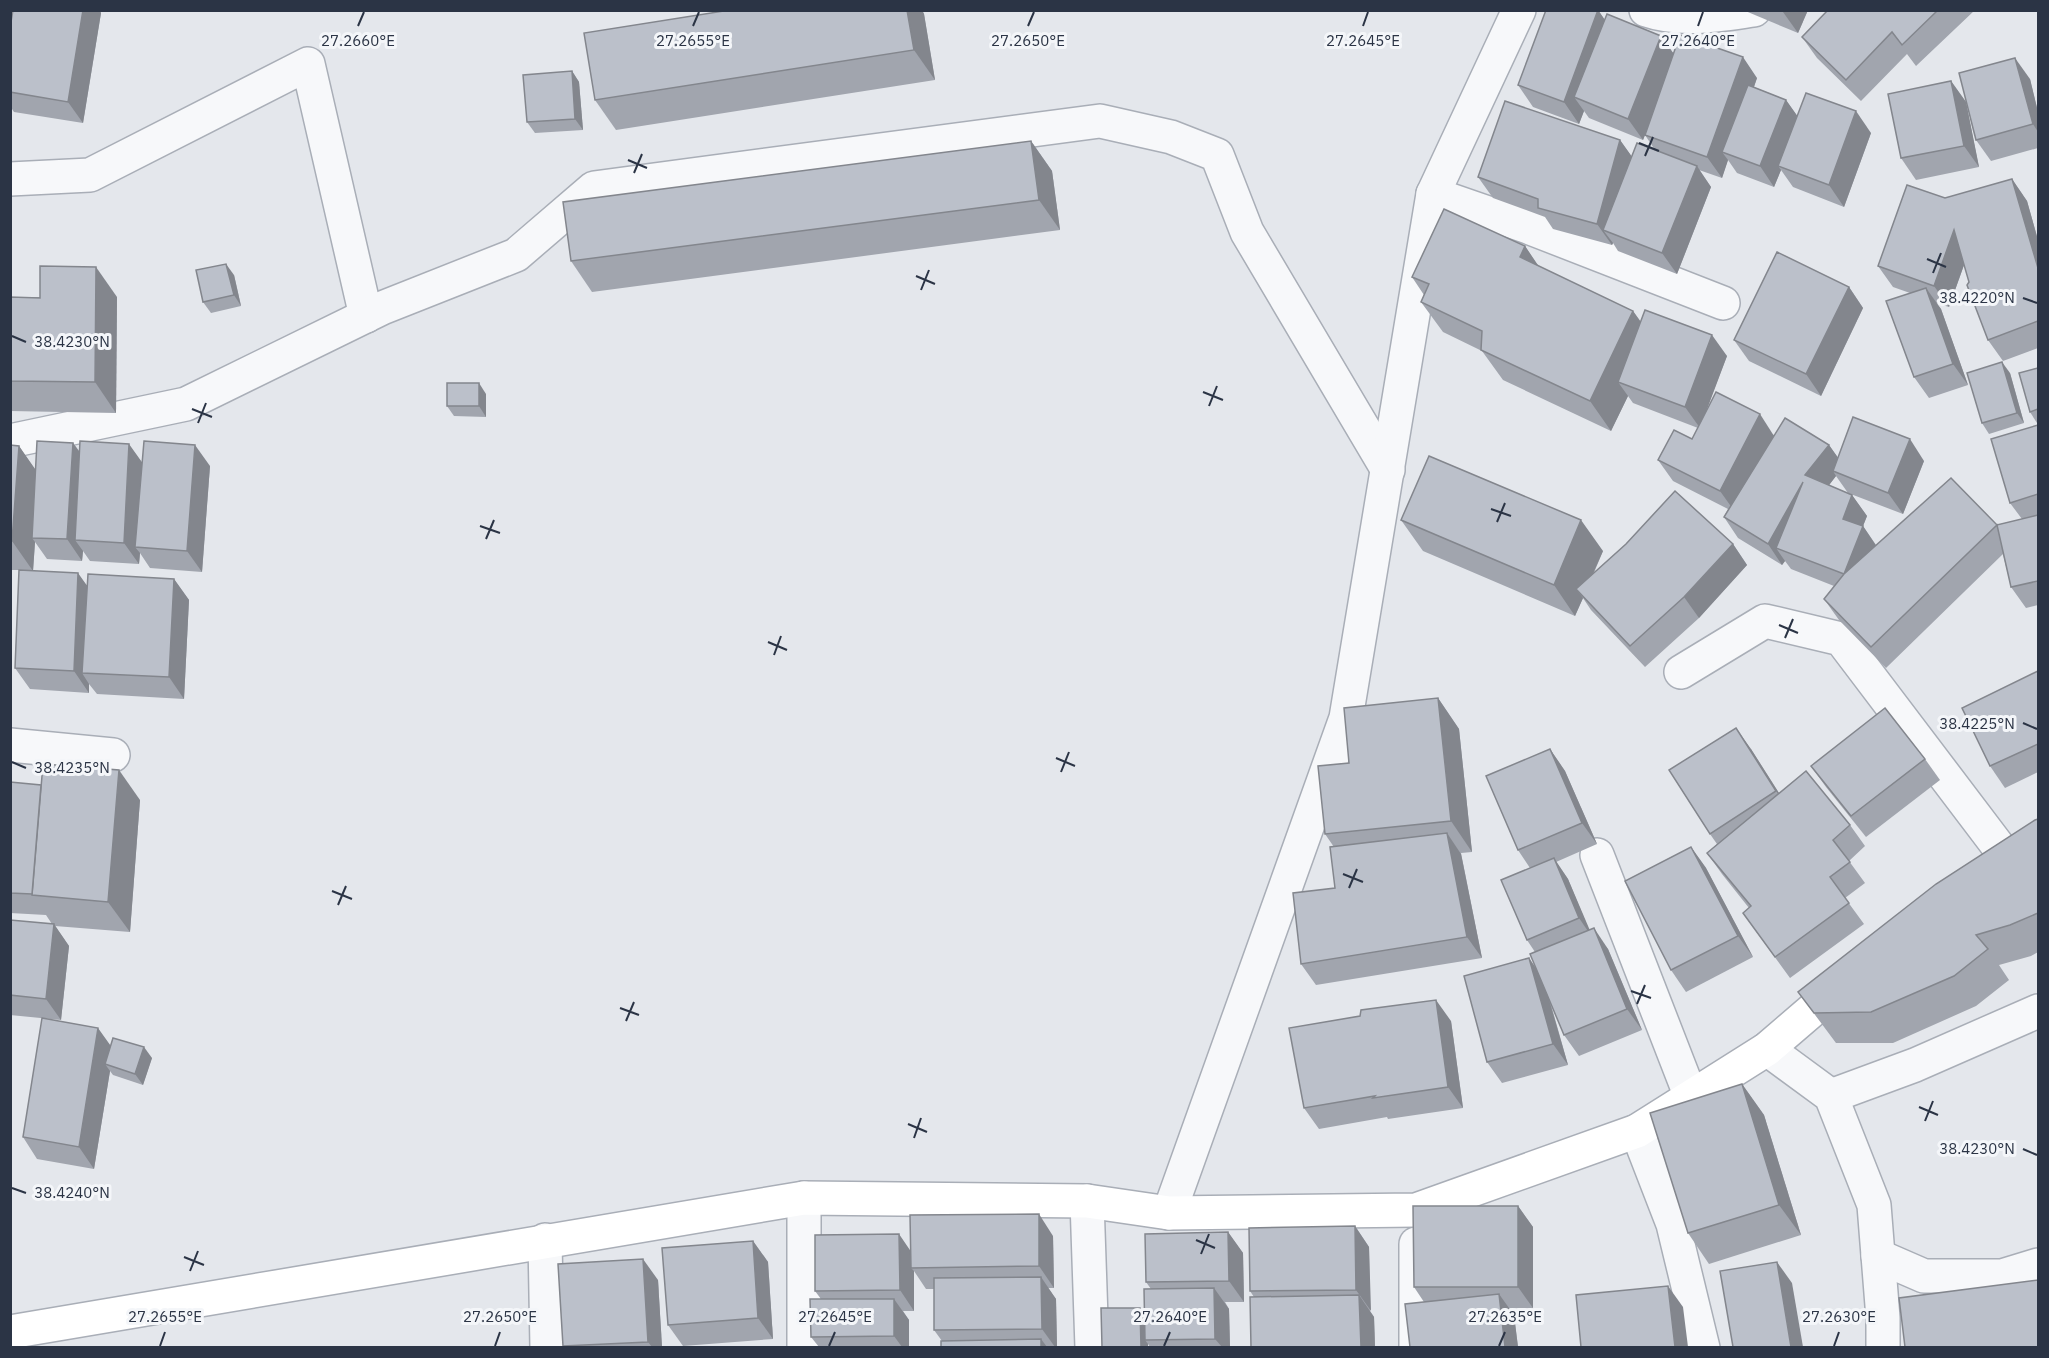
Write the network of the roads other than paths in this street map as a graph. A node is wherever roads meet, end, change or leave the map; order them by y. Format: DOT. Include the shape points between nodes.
graph roads {
  1 [pos="1519,10"];
  2 [pos="1646,10"];
  3 [pos="1754,10"];
  4 [pos="10,179"];
  5 [pos="1433,194"];
  6 [pos="1723,303"];
  7 [pos="366,316"];
  8 [pos="10,441"];
  9 [pos="1388,470"];
  10 [pos="1682,672"];
  11 [pos="10,745"];
  12 [pos="113,755"];
  13 [pos="2038,844"];
  14 [pos="1597,855"];
  15 [pos="1865,965"];
  16 [pos="2037,1014"];
  17 [pos="1767,1049"];
  18 [pos="1831,1096"];
  19 [pos="1690,1097"];
  20 [pos="1636,1131"];
  21 [pos="804,1198"];
  22 [pos="1087,1201"];
  23 [pos="1416,1210"];
  24 [pos="1169,1212"];
  25 [pos="545,1240"];
  26 [pos="1878,1256"];
  27 [pos="2038,1265"];
  28 [pos="10,1332"];
  29 [pos="547,1347"];
  30 [pos="804,1347"];
  31 [pos="1092,1347"];
  32 [pos="1416,1347"];
  33 [pos="1703,1347"];
  34 [pos="1883,1347"];
  1 -- 5 [label="street"];
  2 -- 3 [label="street" via="1663,16 1707,17"];
  4 -- 7 [label="street" via="90,175 308,64"];
  5 -- 6 [label="street"];
  5 -- 9 [label="street"];
  7 -- 8 [label="street" via="186,404"];
  7 -- 9 [label="street" via="516,255 594,188 1100,122 1171,137 1217,155 1247,232"];
  9 -- 24 [label="street" via="1346,718"];
  10 -- 13 [label="street" via="1765,621 1841,639 1994,864"];
  11 -- 12 [label="street"];
  14 -- 19 [label="street"];
  15 -- 17 [label="street"];
  16 -- 18 [label="street"];
  17 -- 18 [label="street"];
  17 -- 19 [label="street"];
  18 -- 26 [label="street" via="1874,1205"];
  19 -- 20 [label="street"];
  20 -- 23 [label="street"];
  20 -- 33 [label="street" via="1673,1224"];
  21 -- 22 [label="street"];
  21 -- 25 [label="street"];
  21 -- 30 [label="street"];
  22 -- 24 [label="street"];
  22 -- 31 [label="street"];
  23 -- 24 [label="street"];
  23 -- 32 [label="street"];
  25 -- 28 [label="street"];
  25 -- 29 [label="street"];
  26 -- 27 [label="street" via="1924,1276 2002,1276"];
  26 -- 34 [label="street"];
}
